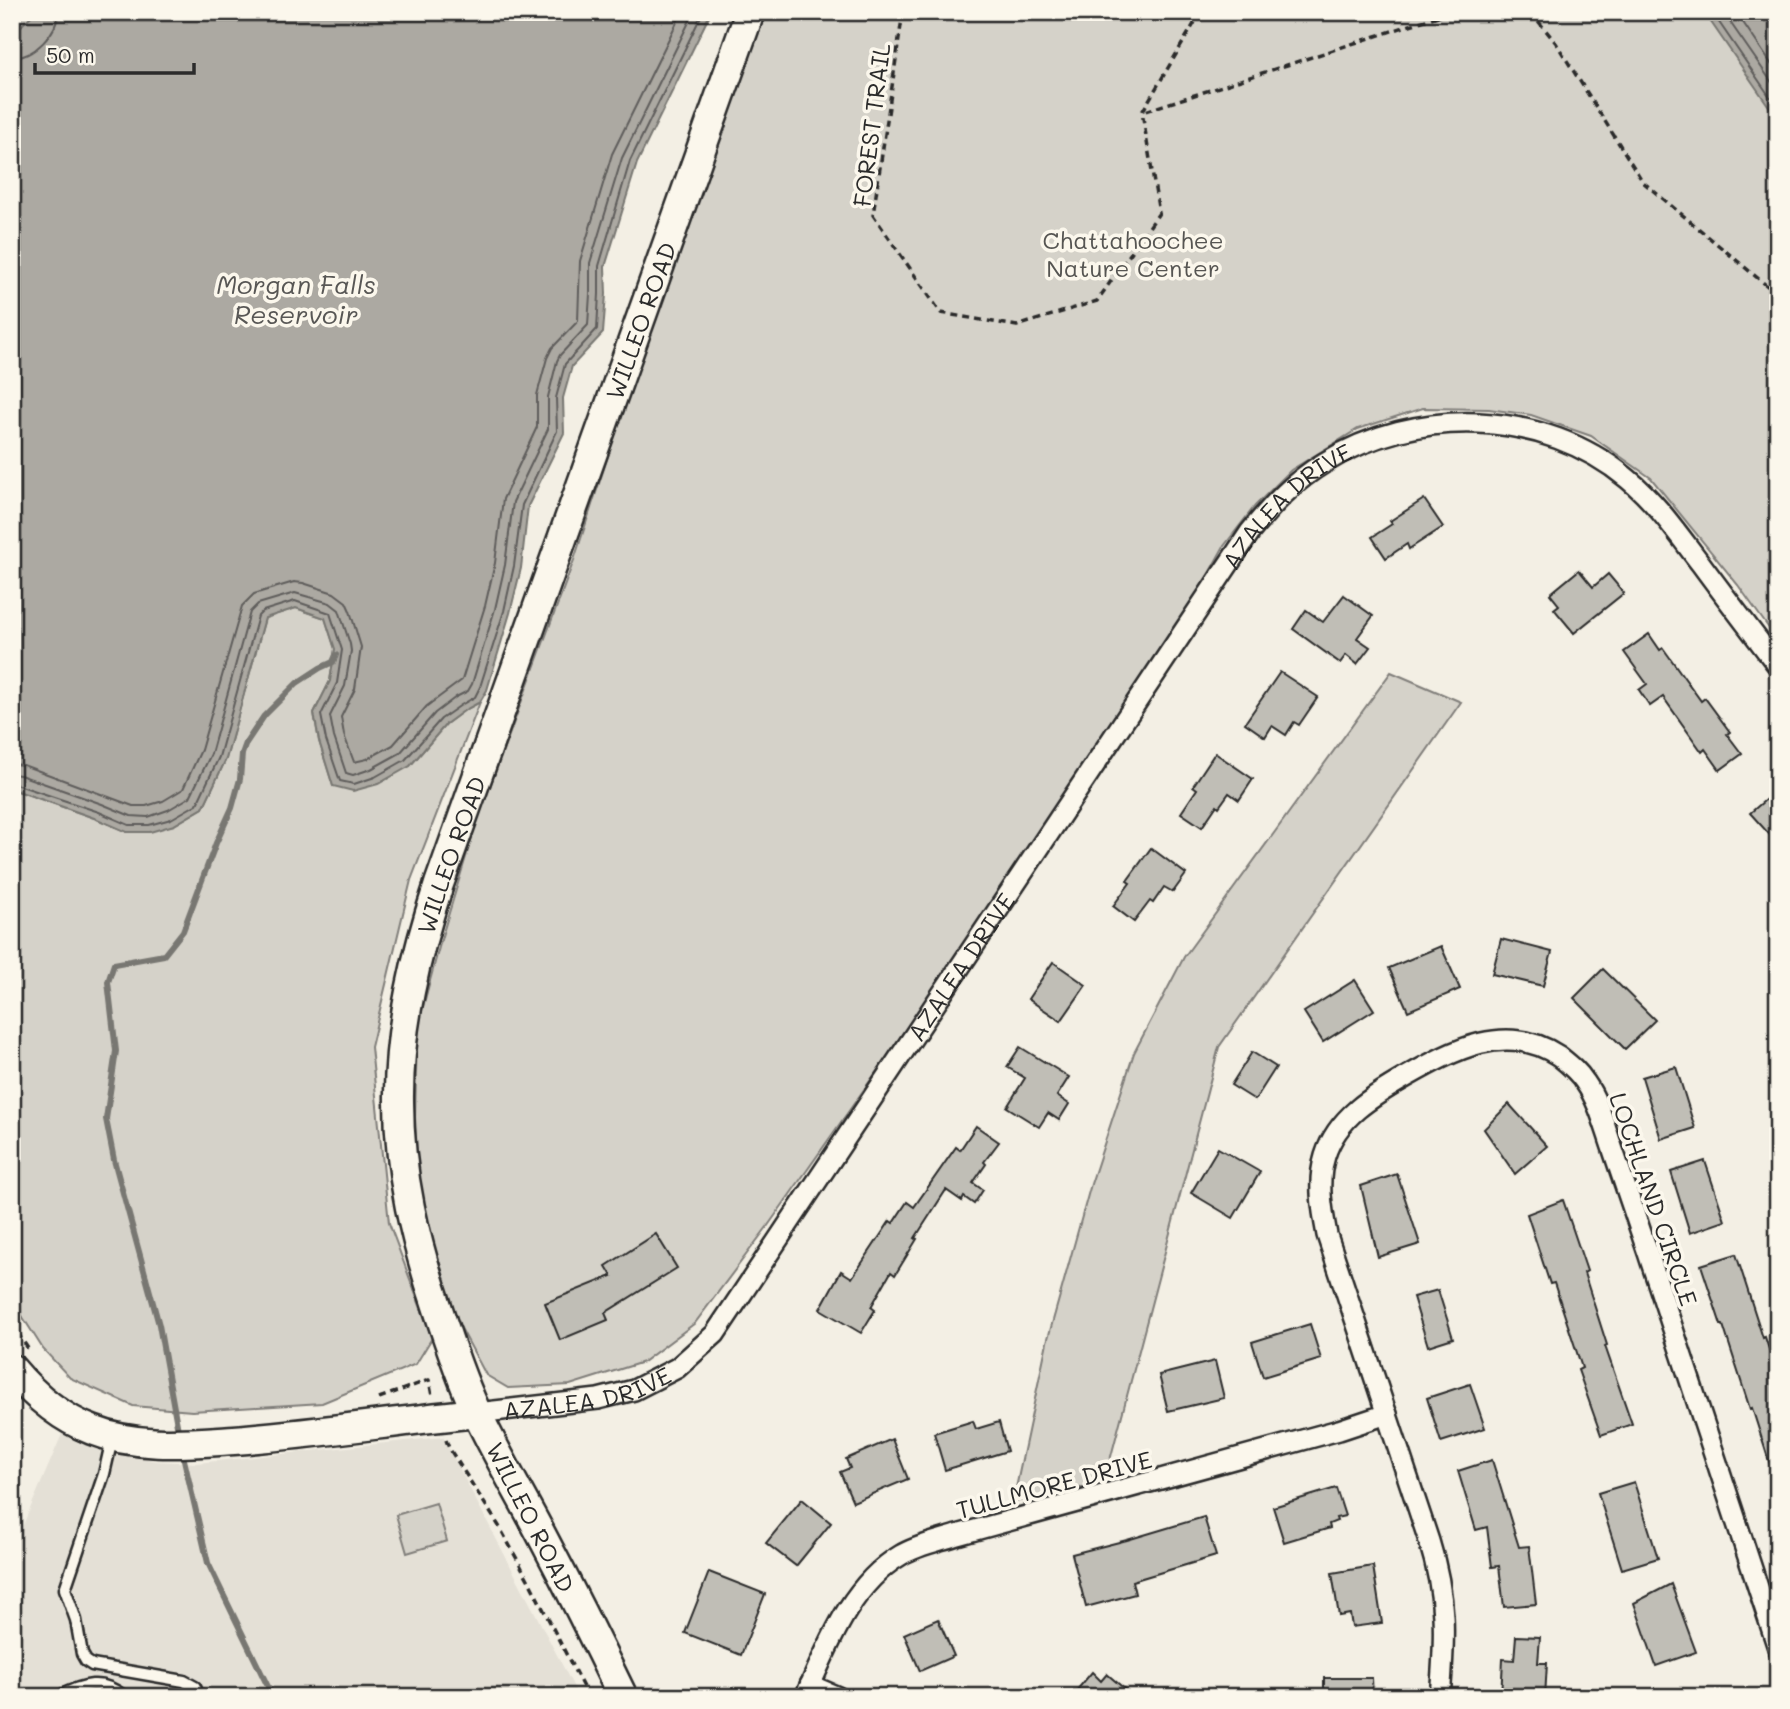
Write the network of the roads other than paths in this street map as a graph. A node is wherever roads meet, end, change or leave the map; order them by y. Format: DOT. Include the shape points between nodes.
graph roads {
  1 [pos="750,12"];
  2 [pos="1778,666"];
  3 [pos="21,1361"];
  4 [pos="477,1413"];
  5 [pos="1387,1414"];
  6 [pos="112,1436"];
  7 [pos="1778,1648"];
  8 [pos="808,1691"];
  9 [pos="58,1697"];
  10 [pos="125,1697"];
  11 [pos="199,1697"];
  12 [pos="623,1697"];
  13 [pos="838,1697"];
  14 [pos="1440,1697"];
  1 -- 4 [label="street, WILLEO ROAD" via="439,884 415,964 400,1073 404,1178 421,1258"];
  2 -- 4 [label="street, AZALEA DRIVE" via="1661,511 1627,478 1580,447 1499,425 1463,422 1379,436 1322,464 1296,482 1250,532 716,1334 677,1368 634,1390 598,1399"];
  3 -- 6 [label="street, AZALEA DRIVE" via="36,1394 89,1429"];
  4 -- 6 [label="street, AZALEA DRIVE" via="279,1437 179,1443"];
  4 -- 12 [label="street, WILLEO ROAD"];
  5 -- 7 [label="street, LOCHLAND CIRCLE" via="1327,1235 1321,1195 1325,1155 1352,1113 1444,1056 1489,1041 1531,1042 1574,1068 1595,1098"];
  5 -- 8 [label="street, TULLMORE DRIVE" via="957,1535 902,1555 881,1570 852,1603"];
  5 -- 14 [label="street, LOCHLAND CIRCLE" via="1441,1583 1445,1623"];
  6 -- 11 [label="lane" via="104,1474 65,1589 82,1654 92,1665 184,1681 195,1687"];
  8 -- 13 [label="street"];
  9 -- 10 [label="lane" via="95,1684 111,1687"];
}
